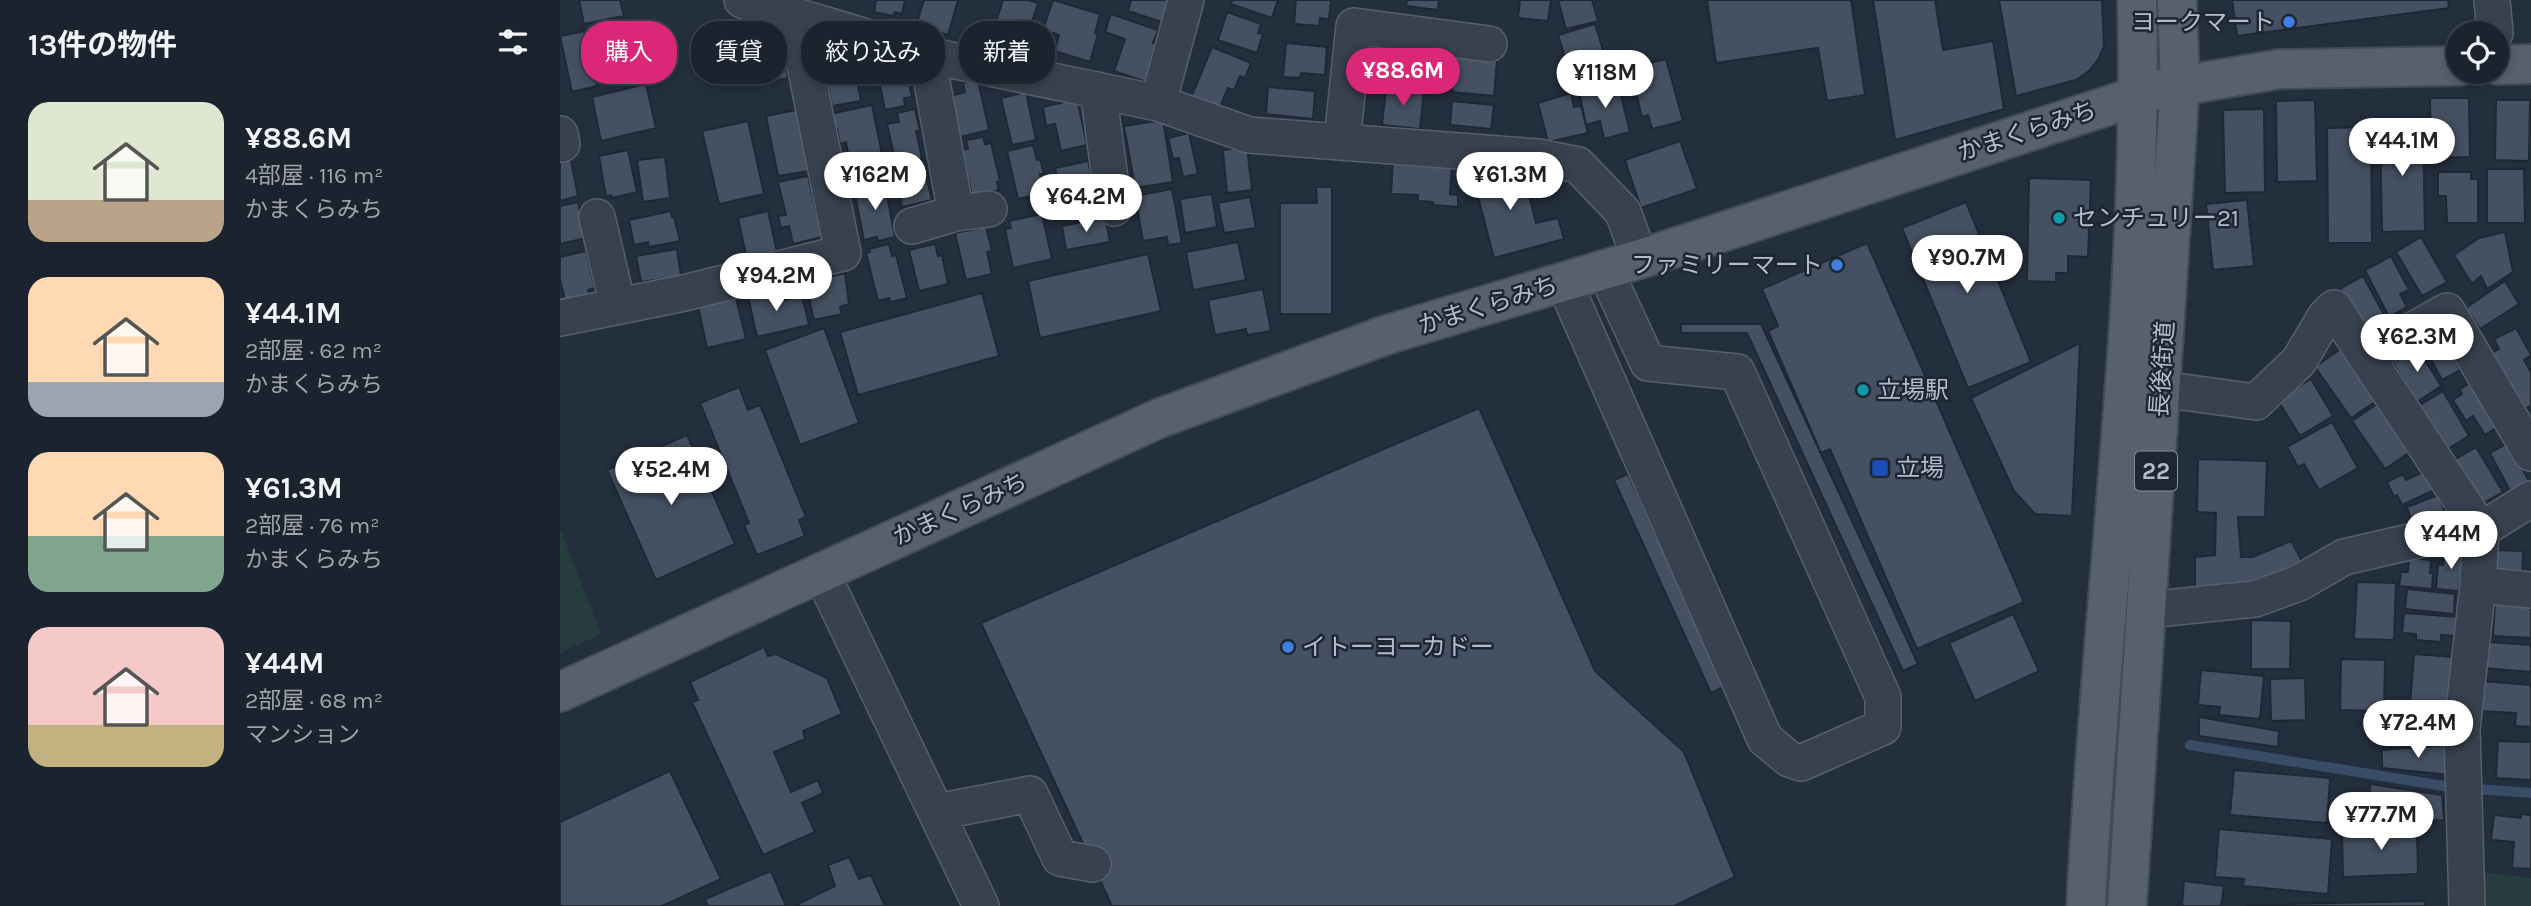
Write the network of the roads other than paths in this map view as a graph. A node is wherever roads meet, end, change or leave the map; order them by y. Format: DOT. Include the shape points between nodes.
graph roads {
  1 [pos="742,0"];
  2 [pos="1186,0"];
  3 [pos="2137,0"];
  4 [pos="2177,0"];
  5 [pos="2491,0"];
  6 [pos="795,16"];
  7 [pos="812,21"];
  8 [pos="2496,21"];
  9 [pos="1489,44"];
  10 [pos="945,59"];
  11 [pos="2446,66"];
  12 [pos="935,84"];
  13 [pos="2180,84"];
  14 [pos="1098,90"];
  15 [pos="2139,94"];
  16 [pos="1158,103"];
  17 [pos="1342,141"];
  18 [pos="1114,208"];
  19 [pos="597,217"];
  20 [pos="912,226"];
  21 [pos="1623,265"];
  22 [pos="1564,282"];
  23 [pos="618,306"];
  24 [pos="560,318"];
  25 [pos="2367,356"];
  26 [pos="2161,388"];
  27 [pos="2531,453"];
  28 [pos="2531,499"];
  29 [pos="2481,530"];
  30 [pos="821,572"];
  31 [pos="2478,586"];
  32 [pos="2531,590"];
  33 [pos="2146,610"];
  34 [pos="560,692"];
  35 [pos="937,812"];
  36 [pos="1093,864"];
  37 [pos="981,906"];
  38 [pos="2086,906"];
  39 [pos="2127,906"];
  40 [pos="2467,906"];
  1 -- 6 [label="street"];
  2 -- 16 [label="street"];
  3 -- 15 [label="main road, 22"];
  4 -- 13 [label="main road, 長後街道 / 22"];
  5 -- 8 [label="street"];
  6 -- 7 [label="street"];
  6 -- 23 [label="street" via="844,253"];
  9 -- 17 [label="street" via="1354,26"];
  10 -- 14 [label="street"];
  11 -- 13 [label="main road, かまくらみち" via="2280,69"];
  12 -- 20 [label="street" via="972,211"];
  13 -- 15 [label="main road, かまくらみち"];
  13 -- 26 [label="main road, 長後街道 / 22"];
  14 -- 16 [label="street"];
  14 -- 18 [label="street"];
  15 -- 21 [label="main road, かまくらみち"];
  15 -- 38 [label="main road, 22" via="2123,421"];
  16 -- 17 [label="street" via="1249,135"];
  17 -- 21 [label="street" via="1538,157 1578,165 1623,212"];
  19 -- 23 [label="street"];
  21 -- 22 [label="main road, かまくらみち"];
  21 -- 22 [label="street" via="1648,363 1737,372 1883,697 1882,727 1801,763 1788,760 1765,739"];
  22 -- 30 [label="main road, かまくらみち" via="1386,335 1160,418"];
  23 -- 24 [label="street"];
  25 -- 26 [label="street" via="2334,308 2299,362 2256,402"];
  25 -- 27 [label="street" via="2447,311"];
  25 -- 29 [label="street"];
  26 -- 33 [label="main road, 長後街道 / 22"];
  28 -- 29 [label="street"];
  29 -- 31 [label="street"];
  29 -- 33 [label="street" via="2466,529 2344,557 2299,583 2255,599"];
  30 -- 34 [label="main road, かまくらみち"];
  30 -- 35 [label="street"];
  31 -- 32 [label="street"];
  31 -- 40 [label="street" via="2462,729"];
  33 -- 39 [label="main road, 長後街道 / 22"];
  35 -- 36 [label="street" via="1030,794 1060,858"];
  35 -- 37 [label="street"];
}
